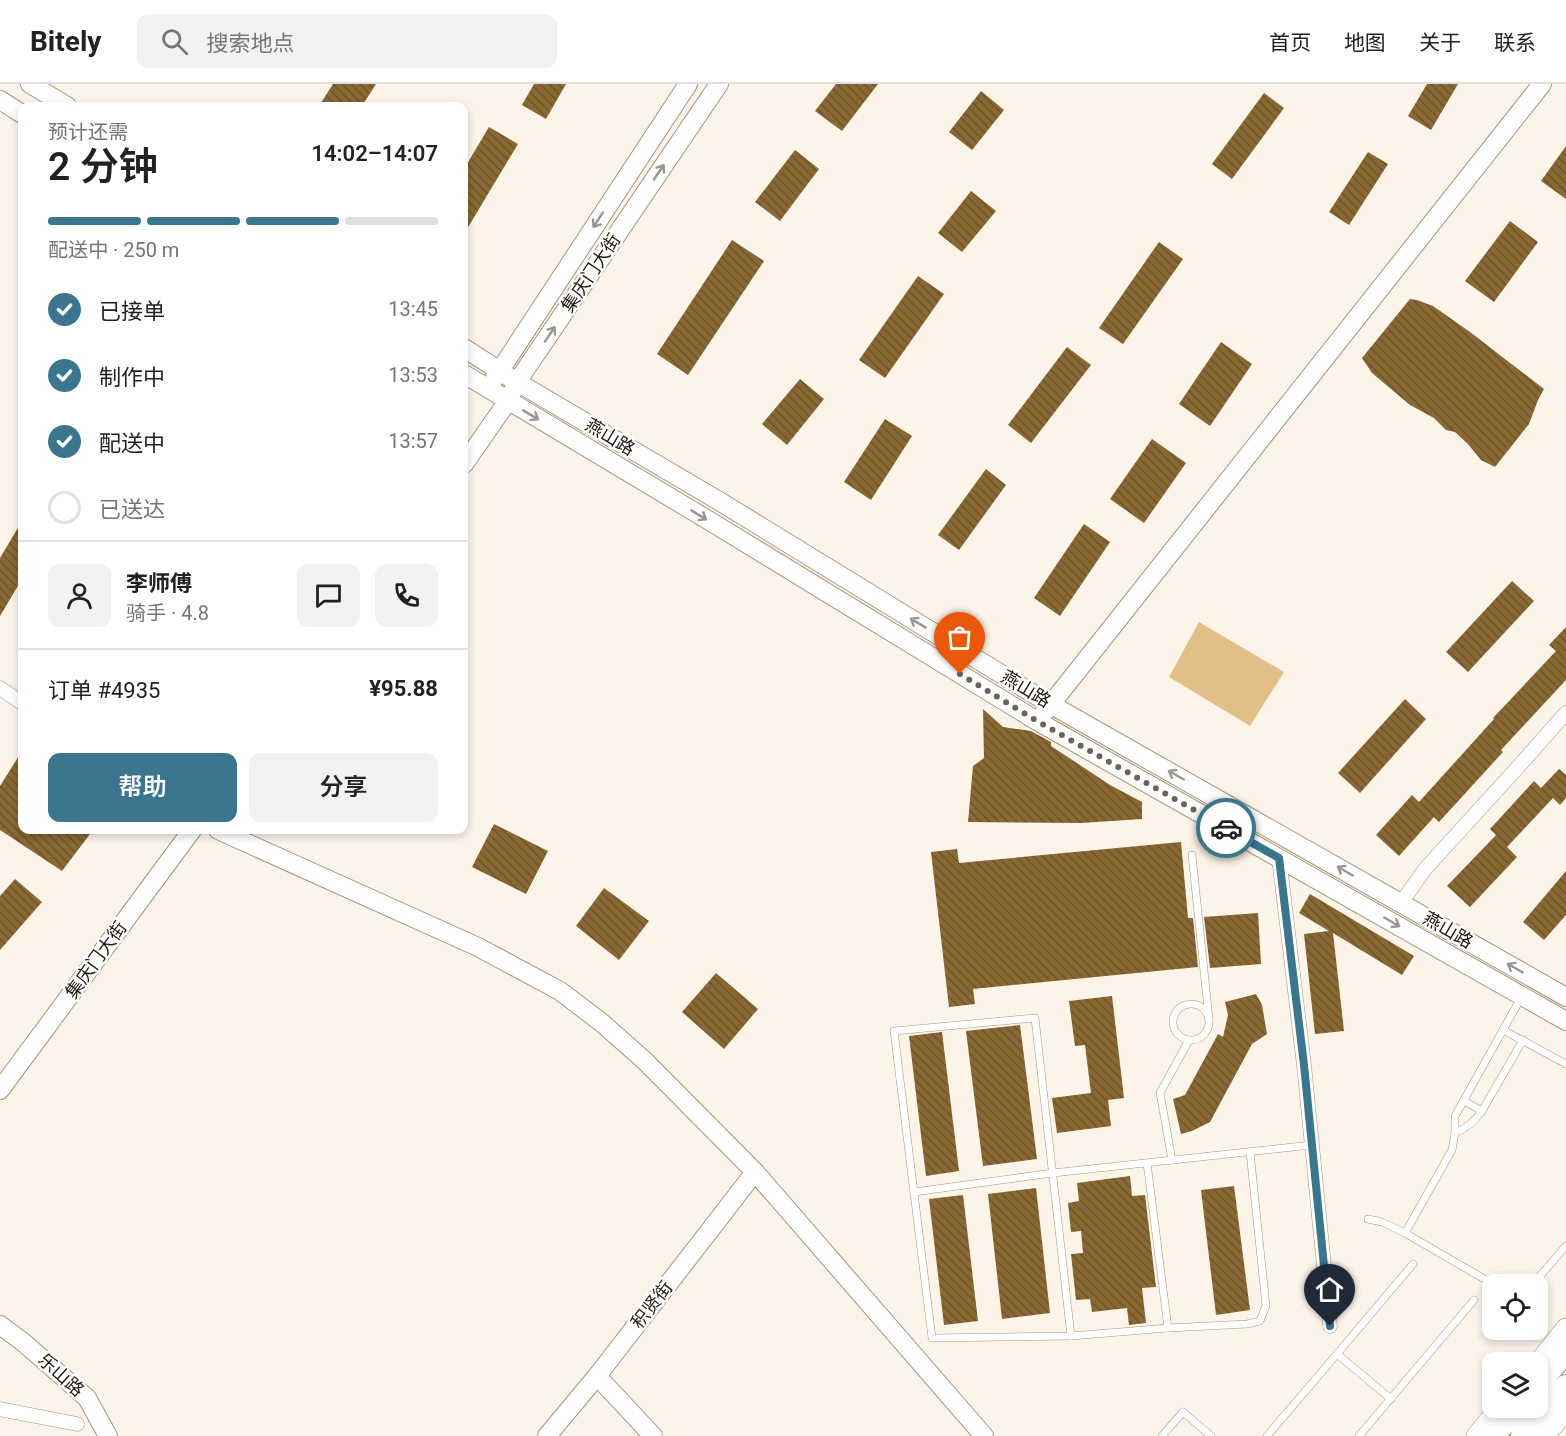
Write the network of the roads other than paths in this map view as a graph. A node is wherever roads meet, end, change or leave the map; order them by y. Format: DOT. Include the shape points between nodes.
graph roads {
  1 [pos="30,84"];
  2 [pos="688,84"];
  3 [pos="719,84"];
  4 [pos="1542,84"];
  5 [pos="0,100"];
  6 [pos="60,102"];
  7 [pos="18,111"];
  8 [pos="468,350"];
  9 [pos="500,370"];
  10 [pos="468,376"];
  11 [pos="517,382"];
  12 [pos="488,388"];
  13 [pos="508,401"];
  14 [pos="468,458"];
  15 [pos="1,691"];
  16 [pos="18,701"];
  17 [pos="1050,704"];
  18 [pos="1566,713"];
  19 [pos="1037,721"];
  20 [pos="189,834"];
  21 [pos="227,834"];
  22 [pos="1192,855"];
  23 [pos="1279,858"];
  24 [pos="1401,903"];
  25 [pos="1522,996"];
  26 [pos="1566,997"];
  27 [pos="1209,1019"];
  28 [pos="1566,1021"];
  29 [pos="1503,1030"];
  30 [pos="1189,1040"];
  31 [pos="1523,1040"];
  32 [pos="1566,1064"];
  33 [pos="0,1090"];
  34 [pos="1464,1101"];
  35 [pos="1482,1111"];
  36 [pos="1455,1134"];
  37 [pos="1312,1145"];
  38 [pos="1250,1152"];
  39 [pos="1172,1160"];
  40 [pos="1147,1163"];
  41 [pos="755,1172"];
  42 [pos="1053,1173"];
  43 [pos="914,1192"];
  44 [pos="1368,1219"];
  45 [pos="1405,1233"];
  46 [pos="1566,1246"];
  47 [pos="1413,1264"];
  48 [pos="1542,1274"];
  49 [pos="1482,1278"];
  50 [pos="1474,1300"];
  51 [pos="0,1325"];
  52 [pos="1330,1326"];
  53 [pos="1168,1328"];
  54 [pos="1566,1329"];
  55 [pos="1071,1336"];
  56 [pos="1566,1350"];
  57 [pos="1548,1352"];
  58 [pos="1338,1354"];
  59 [pos="1548,1371"];
  60 [pos="597,1376"];
  61 [pos="1566,1386"];
  62 [pos="1391,1399"];
  63 [pos="0,1409"];
  64 [pos="1566,1410"];
  65 [pos="1492,1418"];
  66 [pos="1508,1418"];
  67 [pos="76,1427"];
  68 [pos="108,1436"];
  69 [pos="547,1436"];
  70 [pos="653,1436"];
  71 [pos="984,1436"];
  72 [pos="1161,1436"];
  73 [pos="1211,1436"];
  74 [pos="1267,1436"];
  75 [pos="1359,1436"];
  76 [pos="1477,1436"];
  77 [pos="1492,1436"];
  78 [pos="1523,1436"];
  79 [pos="1543,1436"];
  1 -- 6 [label="street"];
  2 -- 9 [label="street, 集庆门大街, one-way"];
  11 -- 3 [label="street, 集庆门大街, one-way"];
  4 -- 17 [label="street"];
  5 -- 7 [label="street"];
  8 -- 9 [label="street, 燕山路"];
  9 -- 11 [label="street, 燕山路"];
  9 -- 12 [label="street, 集庆门大街"];
  10 -- 12 [label="street, 燕山路"];
  11 -- 13 [label="street, 集庆门大街"];
  17 -- 11 [label="street, 燕山路, one-way"];
  12 -- 13 [label="street, 燕山路"];
  13 -- 14 [label="street, 集庆门大街"];
  13 -- 19 [label="street, 燕山路, one-way"];
  15 -- 16 [label="street"];
  17 -- 19 [label="street"];
  24 -- 17 [label="street, 燕山路, one-way"];
  18 -- 24 [label="street" via="1425,869"];
  19 -- 23 [label="street, 燕山路"];
  20 -- 33 [label="street, 集庆门大街"];
  21 -- 41 [label="street" via="478,947 560,991 645,1061"];
  22 -- 27 [label="lane"];
  23 -- 25 [label="street, 燕山路, one-way"];
  23 -- 37 [label="street"];
  26 -- 24 [label="street, 燕山路, one-way"];
  25 -- 28 [label="street, 燕山路"];
  25 -- 29 [label="lane"];
  27 -- 30 [label="lane" via="1204,1035"];
  27 -- 30 [label="lane" via="1203,1009 1192,1005 1177,1012 1175,1029"];
  29 -- 31 [label="lane"];
  29 -- 34 [label="lane"];
  30 -- 39 [label="lane" via="1160,1094"];
  31 -- 32 [label="lane"];
  31 -- 35 [label="lane"];
  34 -- 35 [label="lane"];
  34 -- 36 [label="lane" via="1455,1116"];
  35 -- 36 [label="lane" via="1466,1129"];
  36 -- 45 [label="lane" via="1452,1150"];
  37 -- 38 [label="lane"];
  37 -- 52 [label="street"];
  38 -- 39 [label="lane"];
  38 -- 53 [label="lane" via="1266,1306 1260,1321"];
  39 -- 40 [label="lane"];
  40 -- 42 [label="lane"];
  40 -- 53 [label="lane"];
  41 -- 60 [label="street, 积贤街"];
  41 -- 71 [label="street"];
  42 -- 43 [label="lane"];
  42 -- 43 [label="lane" via="1035,1018 894,1031"];
  42 -- 55 [label="lane"];
  43 -- 55 [label="lane" via="932,1338"];
  44 -- 45 [label="lane"];
  45 -- 49 [label="lane"];
  46 -- 48 [label="lane"];
  47 -- 58 [label="lane"];
  50 -- 62 [label="lane"];
  51 -- 68 [label="street, 乐山路" via="87,1398"];
  53 -- 55 [label="lane"];
  54 -- 57 [label="main road"];
  56 -- 59 [label="highway"];
  58 -- 62 [label="lane"];
  58 -- 74 [label="lane"];
  60 -- 69 [label="street, 积贤街"];
  60 -- 70 [label="street"];
  61 -- 78 [label="highway"];
  62 -- 75 [label="lane"];
  63 -- 67 [label="street"];
  64 -- 79 [label="main road"];
  65 -- 76 [label="main road"];
  66 -- 77 [label="highway"];
  72 -- 73 [label="lane" via="1183,1412"];
}
